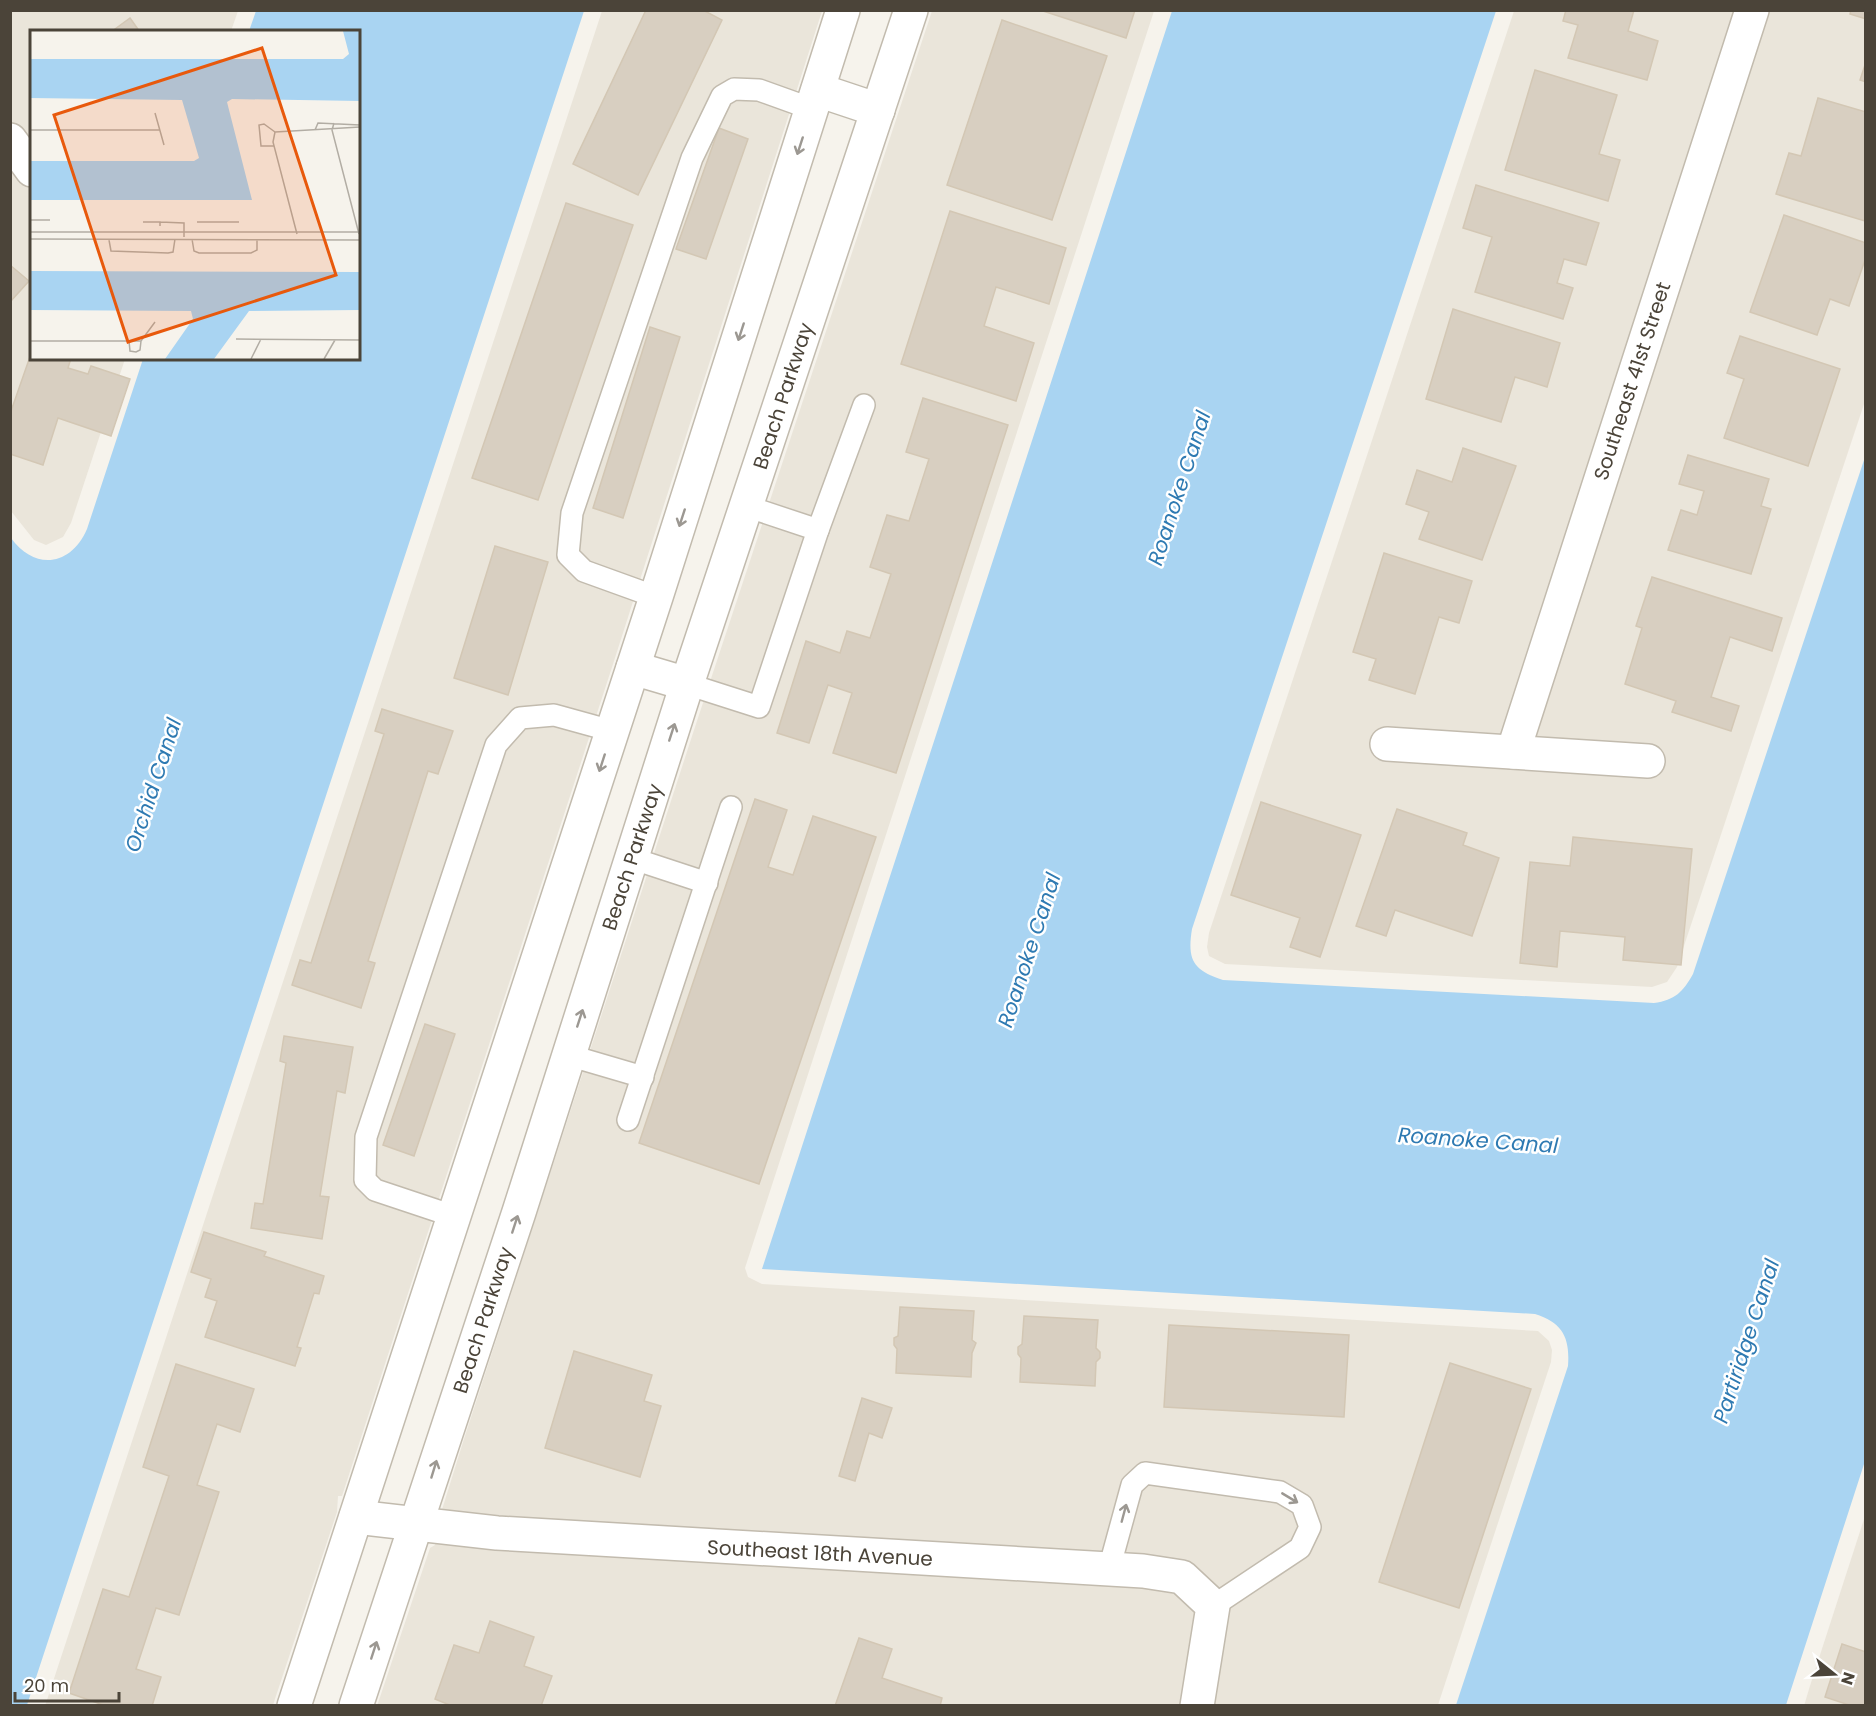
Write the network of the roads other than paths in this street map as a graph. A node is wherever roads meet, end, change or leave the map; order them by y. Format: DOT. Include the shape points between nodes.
graph roads {
  1 [pos="843,10"];
  2 [pos="911,10"];
  3 [pos="1752,10"];
  4 [pos="815,99"];
  5 [pos="878,110"];
  6 [pos="10,140"];
  7 [pos="30,167"];
  8 [pos="864,405"];
  9 [pos="746,506"];
  10 [pos="818,530"];
  11 [pos="656,597"];
  12 [pos="633,668"];
  13 [pos="687,684"];
  14 [pos="612,731"];
  15 [pos="1387,744"];
  16 [pos="1513,752"];
  17 [pos="1648,761"];
  18 [pos="731,807"];
  19 [pos="631,858"];
  20 [pos="706,883"];
  21 [pos="568,1055"];
  22 [pos="643,1077"];
  23 [pos="628,1120"];
  24 [pos="453,1216"];
  25 [pos="356,1517"];
  26 [pos="417,1524"];
  27 [pos="1109,1569"];
  28 [pos="1213,1606"];
  29 [pos="294,1706"];
  30 [pos="356,1706"];
  31 [pos="1197,1706"];
  1 -- 4 [label="street"];
  2 -- 5 [label="street, Beach Parkway"];
  3 -- 16 [label="street, Southeast 41st Street"];
  4 -- 5 [label="street"];
  4 -- 11 [label="street, one-way"];
  4 -- 11 [label="lane" via="734,89 722,96 692,158 572,513 568,555 584,570"];
  5 -- 9 [label="street, Beach Parkway"];
  6 -- 7 [label="street"];
  8 -- 10 [label="lane"];
  9 -- 10 [label="lane"];
  9 -- 13 [label="street, Beach Parkway"];
  10 -- 13 [label="lane" via="759,707"];
  11 -- 12 [label="street"];
  12 -- 13 [label="street"];
  12 -- 14 [label="street"];
  19 -- 13 [label="street, Beach Parkway, one-way"];
  14 -- 24 [label="street, one-way"];
  14 -- 24 [label="lane" via="554,715 520,718 496,745 366,1137 365,1180 375,1190"];
  15 -- 16 [label="street"];
  16 -- 17 [label="street"];
  18 -- 20 [label="lane"];
  19 -- 20 [label="lane"];
  21 -- 19 [label="street, Beach Parkway, one-way"];
  20 -- 22 [label="lane"];
  21 -- 22 [label="lane"];
  26 -- 21 [label="street, Beach Parkway, one-way"];
  22 -- 23 [label="lane"];
  24 -- 25 [label="street"];
  25 -- 26 [label="street, Southeast 18th Avenue"];
  25 -- 29 [label="street"];
  26 -- 27 [label="street, Southeast 18th Avenue" via="497,1533"];
  30 -- 26 [label="street, Beach Parkway, one-way"];
  27 -- 28 [label="street, Southeast 18th Avenue" via="1182,1577"];
  27 -- 28 [label="lane, one-way" via="1132,1485 1145,1473 1280,1492 1302,1505 1310,1527 1300,1548"];
  28 -- 31 [label="street"];
}
